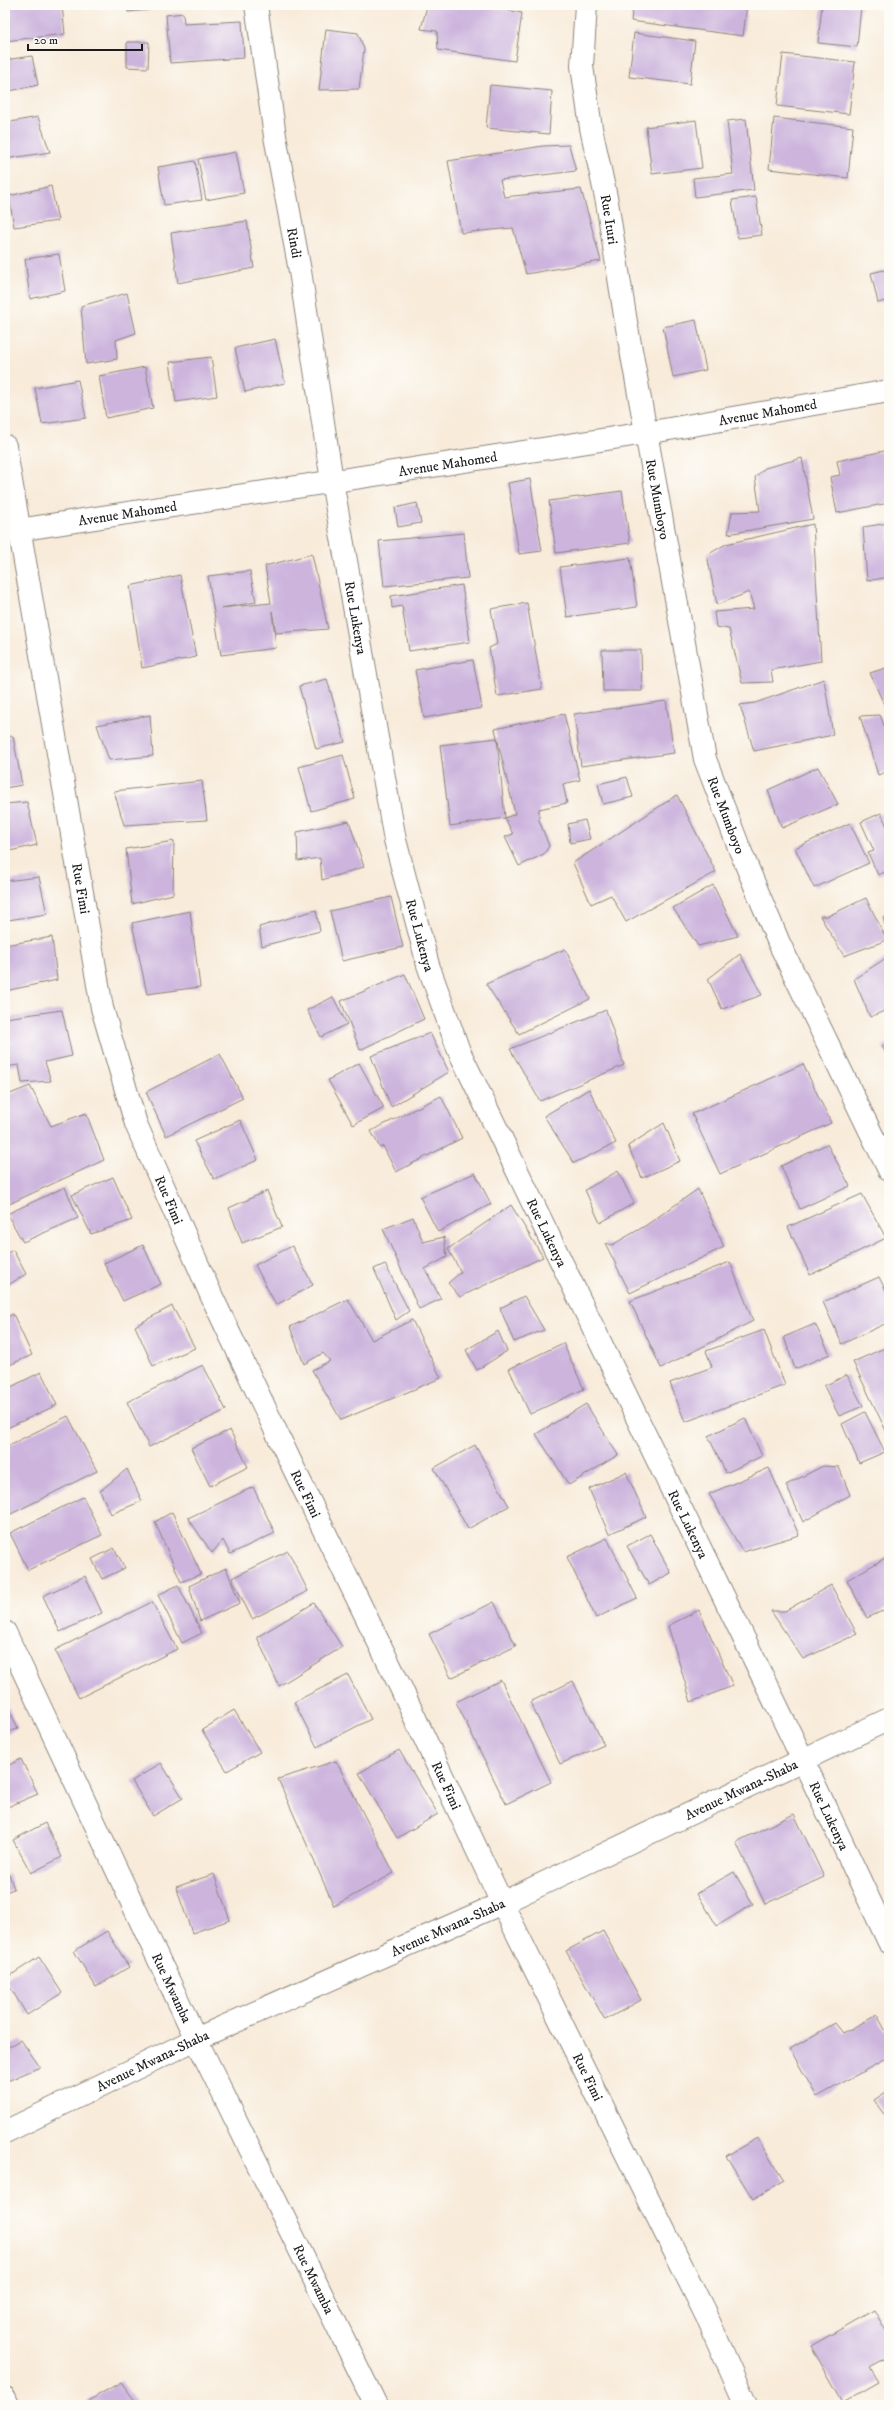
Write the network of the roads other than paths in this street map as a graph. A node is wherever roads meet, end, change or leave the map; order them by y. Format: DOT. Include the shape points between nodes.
graph roads {
  1 [pos="256,5"];
  2 [pos="586,5"];
  3 [pos="889,391"];
  4 [pos="646,433"];
  5 [pos="5,446"];
  6 [pos="332,481"];
  7 [pos="12,530"];
  8 [pos="889,1170"];
  9 [pos="5,1632"];
  10 [pos="889,1719"];
  11 [pos="803,1760"];
  12 [pos="502,1903"];
  13 [pos="889,1942"];
  14 [pos="196,2039"];
  15 [pos="5,2132"];
  16 [pos="5,2398"];
  17 [pos="8,2405"];
  18 [pos="376,2405"];
  19 [pos="746,2405"];
  1 -- 6 [label="street, Rindi"];
  2 -- 4 [label="street, Rue Ituri" via="582,66"];
  3 -- 4 [label="street, Avenue Mahomed"];
  4 -- 6 [label="street, Avenue Mahomed"];
  4 -- 8 [label="street, Rue Mumboyo" via="705,759 779,943"];
  5 -- 7 [label="street, Rue Fimi"];
  6 -- 7 [label="street, Avenue Mahomed"];
  6 -- 11 [label="street, Rue Lukenya" via="395,840 428,965 454,1036"];
  7 -- 12 [label="street, Rue Fimi" via="102,1008 136,1124 216,1304"];
  9 -- 14 [label="street, Rue Mwamba"];
  10 -- 11 [label="street, Avenue Mwana-Shaba"];
  11 -- 12 [label="street, Avenue Mwana-Shaba"];
  11 -- 13 [label="street, Rue Lukenya"];
  12 -- 14 [label="street, Avenue Mwana-Shaba"];
  12 -- 19 [label="street, Rue Fimi" via="706,2316"];
  14 -- 15 [label="street, Avenue Mwana-Shaba"];
  14 -- 18 [label="street, Rue Mwamba"];
  16 -- 17 [label="street"];
}
